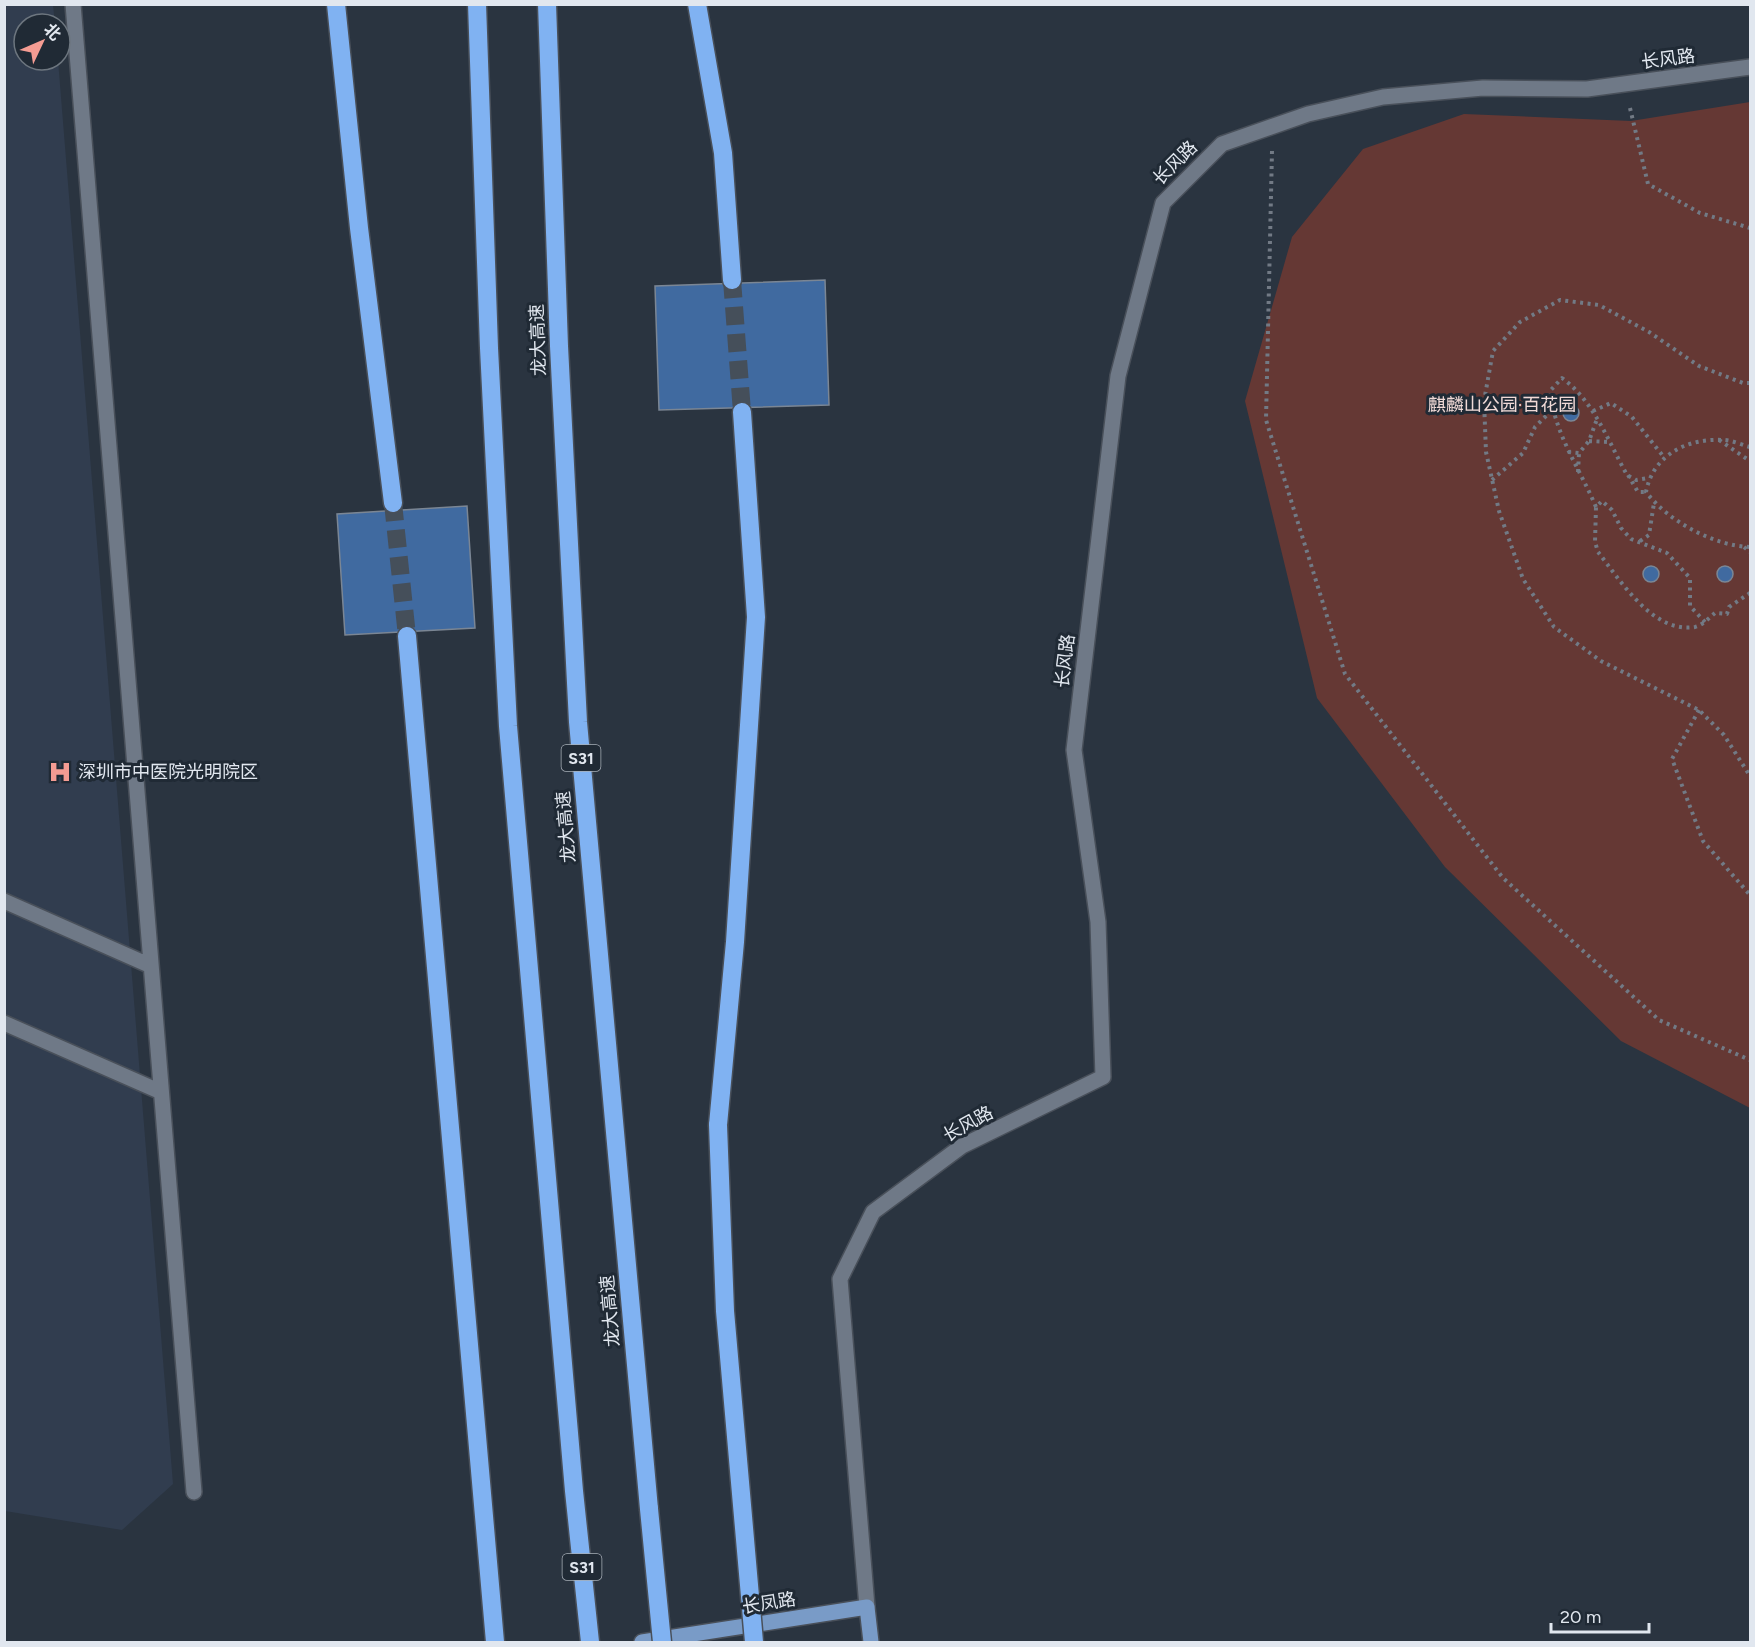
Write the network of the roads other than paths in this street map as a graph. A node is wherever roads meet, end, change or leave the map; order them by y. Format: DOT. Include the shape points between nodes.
graph roads {
  1 [pos="73,4"];
  2 [pos="336,4"];
  3 [pos="477,4"];
  4 [pos="547,4"];
  5 [pos="697,4"];
  6 [pos="1750,67"];
  7 [pos="732,280"];
  8 [pos="742,412"];
  9 [pos="393,503"];
  10 [pos="407,636"];
  11 [pos="4,901"];
  12 [pos="151,966"];
  13 [pos="4,1023"];
  14 [pos="161,1092"];
  15 [pos="194,1492"];
  16 [pos="867,1607"];
  17 [pos="495,1642"];
  18 [pos="590,1642"];
  19 [pos="642,1642"];
  20 [pos="662,1642"];
  21 [pos="754,1642"];
  22 [pos="871,1642"];
  1 -- 12 [label="street"];
  2 -- 9 [label="highway"];
  3 -- 18 [label="highway, S31" via="508,726"];
  4 -- 20 [label="highway, 龙大高速 / S31, bridge" via="578,722"];
  5 -- 7 [label="highway" via="723,153"];
  6 -- 16 [label="street, 长风路" via="1587,89 1483,88 1383,97 1308,114 1222,144 1163,203 1118,376 1074,750 1098,922 1103,1077 962,1146 873,1212 840,1279"];
  8 -- 21 [label="highway, bridge" via="756,617 735,942 718,1125 725,1311"];
  10 -- 17 [label="highway"];
  11 -- 12 [label="street"];
  12 -- 14 [label="street"];
  13 -- 14 [label="street"];
  14 -- 15 [label="street"];
  16 -- 19 [label="main road, 长凤路"];
  16 -- 22 [label="main road"];
}
